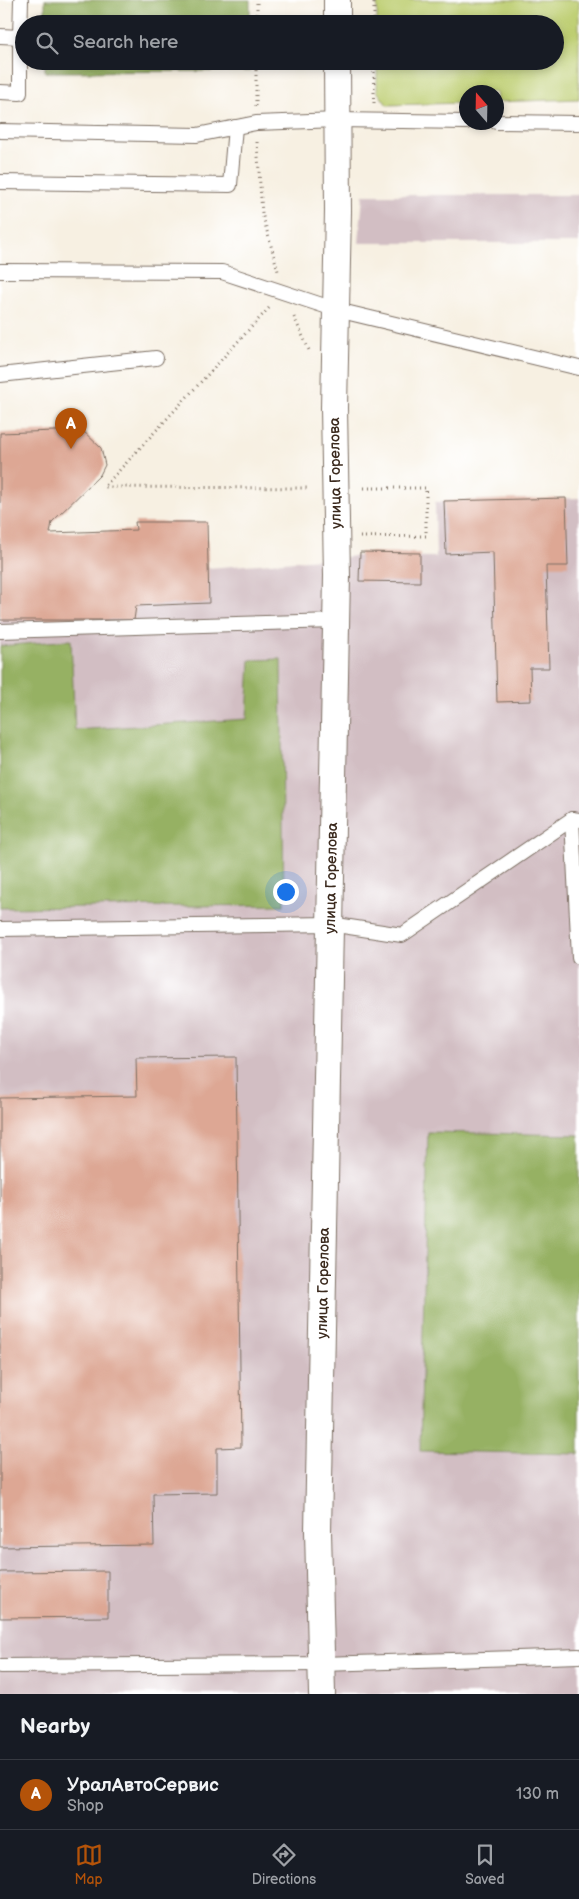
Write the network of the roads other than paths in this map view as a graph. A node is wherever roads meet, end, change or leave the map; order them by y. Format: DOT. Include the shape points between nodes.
graph roads {
  1 [pos="21,0"];
  2 [pos="337,0"];
  3 [pos="21,15"];
  4 [pos="337,15"];
  5 [pos="0,36"];
  6 [pos="15,37"];
  7 [pos="20,70"];
  8 [pos="337,70"];
  9 [pos="0,92"];
  10 [pos="338,120"];
  11 [pos="459,122"];
  12 [pos="504,122"];
  13 [pos="579,123"];
  14 [pos="234,127"];
  15 [pos="0,132"];
  16 [pos="0,182"];
  17 [pos="0,271"];
  18 [pos="337,310"];
  19 [pos="156,358"];
  20 [pos="579,368"];
  21 [pos="0,374"];
  22 [pos="336,621"];
  23 [pos="0,631"];
  24 [pos="576,819"];
  25 [pos="330,924"];
  26 [pos="0,929"];
  27 [pos="579,957"];
  28 [pos="579,1656"];
  29 [pos="322,1664"];
  30 [pos="0,1666"];
  31 [pos="322,1694"];
  1 -- 3 [label="lane"];
  2 -- 4 [label="street"];
  5 -- 6 [label="lane"];
  7 -- 9 [label="lane" via="20,93"];
  8 -- 10 [label="street, улица Горелова"];
  10 -- 11 [label="lane"];
  10 -- 14 [label="lane" via="256,123"];
  10 -- 18 [label="street, улица Горелова"];
  12 -- 13 [label="lane"];
  14 -- 15 [label="lane" via="197,135"];
  14 -- 16 [label="lane" via="230,186"];
  17 -- 18 [label="lane" via="222,272"];
  18 -- 20 [label="lane"];
  18 -- 22 [label="street, улица Горелова" via="334,408"];
  19 -- 21 [label="lane"];
  22 -- 23 [label="lane"];
  22 -- 25 [label="street, улица Горелова"];
  24 -- 25 [label="lane" via="402,935"];
  24 -- 27 [label="lane"];
  25 -- 26 [label="lane"];
  25 -- 29 [label="street, улица Горелова" via="318,1531"];
  28 -- 29 [label="lane"];
  29 -- 30 [label="lane"];
  29 -- 31 [label="street, улица Горелова"];
}
